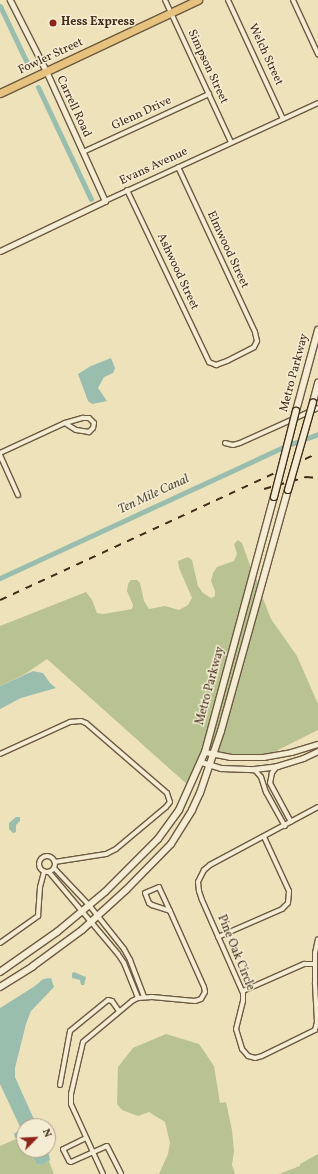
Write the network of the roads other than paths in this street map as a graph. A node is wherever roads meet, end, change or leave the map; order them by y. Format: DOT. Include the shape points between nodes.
graph roads {
  1 [pos="10,0"];
  2 [pos="165,0"];
  3 [pos="198,0"];
  4 [pos="228,0"];
  5 [pos="293,0"];
  6 [pos="171,12"];
  7 [pos="318,54"];
  8 [pos="46,71"];
  9 [pos="0,93"];
  10 [pos="209,94"];
  11 [pos="318,103"];
  12 [pos="283,119"];
  13 [pos="231,142"];
  14 [pos="83,152"];
  15 [pos="178,167"];
  16 [pos="127,190"];
  17 [pos="105,201"];
  18 [pos="0,251"];
  19 [pos="318,330"];
  20 [pos="209,362"];
  21 [pos="318,383"];
  22 [pos="318,408"];
  23 [pos="65,423"];
  24 [pos="226,443"];
  25 [pos="0,454"];
  26 [pos="18,495"];
  27 [pos="318,745"];
  28 [pos="318,751"];
  29 [pos="205,752"];
  30 [pos="0,754"];
  31 [pos="214,754"];
  32 [pos="306,757"];
  33 [pos="201,762"];
  34 [pos="209,765"];
  35 [pos="277,766"];
  36 [pos="254,769"];
  37 [pos="270,783"];
  38 [pos="264,786"];
  39 [pos="318,807"];
  40 [pos="283,808"];
  41 [pos="277,812"];
  42 [pos="291,822"];
  43 [pos="284,826"];
  44 [pos="264,837"];
  45 [pos="54,862"];
  46 [pos="54,868"];
  47 [pos="44,872"];
  48 [pos="50,872"];
  49 [pos="89,905"];
  50 [pos="170,911"];
  51 [pos="81,912"];
  52 [pos="97,916"];
  53 [pos="91,922"];
  54 [pos="218,937"];
  55 [pos="318,939"];
  56 [pos="0,943"];
  57 [pos="315,964"];
  58 [pos="0,972"];
  59 [pos="0,987"];
  60 [pos="242,991"];
  61 [pos="144,996"];
  62 [pos="138,998"];
  63 [pos="119,1011"];
  64 [pos="60,1085"];
  65 [pos="86,1138"];
  66 [pos="93,1153"];
  67 [pos="103,1174"];
  68 [pos="121,1174"];
  1 -- 8 [label="street, Carrell Road"];
  2 -- 6 [label="street, Simpson Street"];
  3 -- 6 [label="main road, Fowler Street"];
  4 -- 12 [label="street, Welch Street"];
  5 -- 7 [label="street"];
  6 -- 8 [label="main road, Fowler Street"];
  6 -- 10 [label="street, Simpson Street"];
  8 -- 9 [label="main road, Fowler Street"];
  8 -- 14 [label="street, Carrell Road"];
  10 -- 13 [label="street, Simpson Street"];
  10 -- 14 [label="street, Glenn Drive"];
  11 -- 12 [label="street, Evans Avenue"];
  12 -- 13 [label="street, Evans Avenue"];
  13 -- 15 [label="street, Evans Avenue"];
  14 -- 17 [label="street, Carrell Road"];
  15 -- 16 [label="street, Evans Avenue"];
  15 -- 20 [label="street, Elmwood Street" via="257,341 254,347 227,361 216,365"];
  16 -- 17 [label="street, Evans Avenue"];
  16 -- 20 [label="street, Ashwood Street"];
  17 -- 18 [label="street, Evans Avenue"];
  19 -- 29 [label="main road, Metro Parkway, bridge"];
  21 -- 31 [label="main road, Metro Parkway, bridge"];
  22 -- 24 [label="street" via="240,444"];
  23 -- 23 [label="street" via="83,433 94,428 94,423 89,418 78,418"];
  23 -- 25 [label="street"];
  25 -- 26 [label="street"];
  27 -- 31 [label="street" via="264,757 243,758"];
  27 -- 32 [label="street"];
  28 -- 32 [label="street"];
  29 -- 31 [label="street"];
  29 -- 33 [label="main road, Metro Parkway"];
  30 -- 45 [label="street" via="70,722 81,721 166,793 170,802 166,807 116,849 106,854"];
  31 -- 34 [label="main road, Metro Parkway"];
  32 -- 35 [label="street"];
  33 -- 34 [label="street"];
  33 -- 49 [label="main road, Metro Parkway" via="179,810 158,840"];
  34 -- 36 [label="street"];
  34 -- 52 [label="main road, Metro Parkway" via="192,810 171,844"];
  35 -- 36 [label="street"];
  35 -- 37 [label="street" via="272,771"];
  36 -- 38 [label="street"];
  37 -- 38 [label="street"];
  37 -- 40 [label="street"];
  38 -- 41 [label="street"];
  39 -- 42 [label="street, Pine Oak Circle"];
  40 -- 41 [label="street"];
  40 -- 42 [label="street"];
  41 -- 43 [label="street"];
  42 -- 43 [label="street, Pine Oak Circle"];
  43 -- 44 [label="street, Pine Oak Circle"];
  44 -- 54 [label="street, Pine Oak Circle" via="210,865 201,874 198,886 200,895"];
  44 -- 54 [label="street" via="289,891 288,903 282,909"];
  45 -- 46 [label="street"];
  45 -- 47 [label="street" via="48,856 41,858 38,866"];
  46 -- 48 [label="street"];
  46 -- 49 [label="street"];
  47 -- 48 [label="street"];
  47 -- 56 [label="street" via="38,916"];
  48 -- 51 [label="street"];
  49 -- 51 [label="main road, Metro Parkway"];
  49 -- 52 [label="street"];
  50 -- 50 [label="street" via="159,887 145,893 149,903"];
  50 -- 61 [label="street" via="204,987 204,996 195,1001"];
  51 -- 53 [label="street"];
  51 -- 58 [label="main road, Metro Parkway" via="37,948"];
  52 -- 53 [label="main road, Metro Parkway"];
  52 -- 61 [label="street" via="127,953"];
  53 -- 59 [label="main road, Metro Parkway" via="33,966"];
  53 -- 62 [label="street" via="121,958"];
  54 -- 60 [label="street, Pine Oak Circle"];
  55 -- 57 [label="street, Pine Oak Circle"];
  57 -- 60 [label="street" via="304,964"];
  57 -- 60 [label="street, Pine Oak Circle" via="315,1030 259,1057 245,1053 236,1034 243,1001"];
  61 -- 62 [label="street"];
  62 -- 63 [label="street"];
  63 -- 64 [label="street" via="112,1001 108,1000 70,1031"];
  63 -- 65 [label="street" via="86,1038 82,1047 71,1099"];
  65 -- 66 [label="street"];
  65 -- 66 [label="street" via="63,1149 71,1162"];
  66 -- 67 [label="street"];
  66 -- 68 [label="street" via="107,1146"];
}
